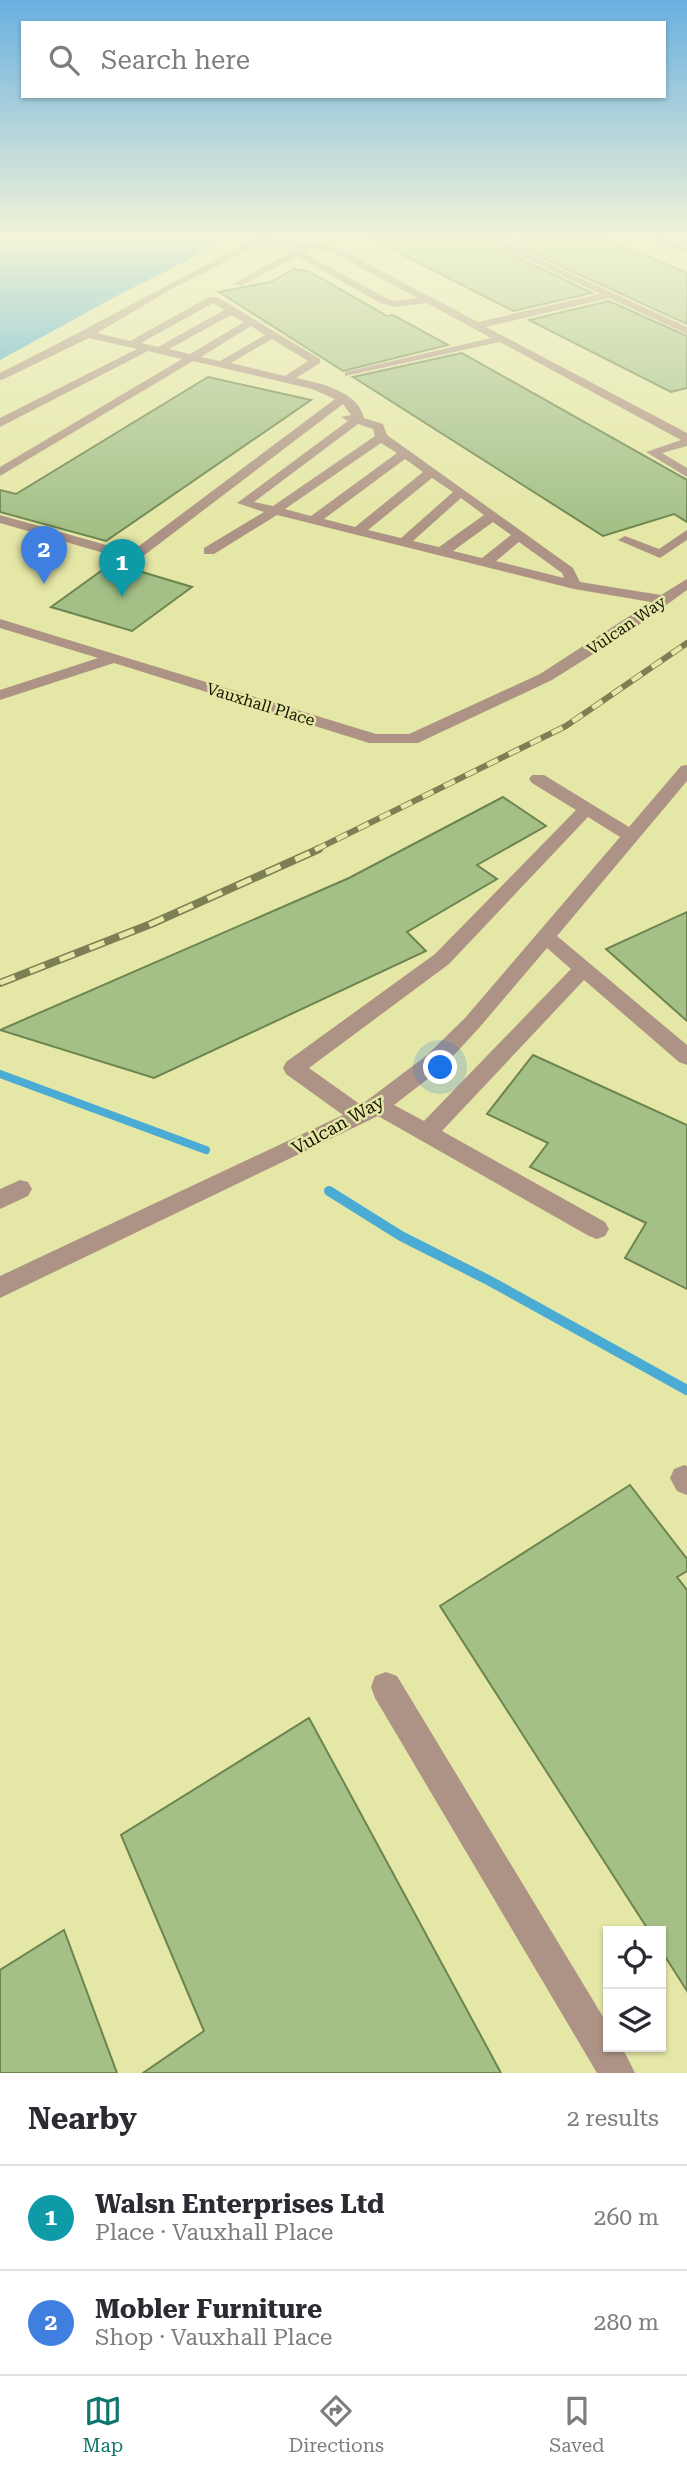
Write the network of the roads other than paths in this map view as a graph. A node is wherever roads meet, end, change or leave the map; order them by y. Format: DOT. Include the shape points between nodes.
graph roads {
  1 [pos="152,333"];
  2 [pos="191,333"];
  3 [pos="233,333"];
  4 [pos="268,333"];
  5 [pos="488,333"];
  6 [pos="87,334"];
  7 [pos="272,335"];
  8 [pos="500,339"];
  9 [pos="132,344"];
  10 [pos="148,347"];
  11 [pos="160,350"];
  12 [pos="286,356"];
  13 [pos="193,357"];
  14 [pos="222,364"];
  15 [pos="258,372"];
  16 [pos="321,374"];
  17 [pos="349,374"];
  18 [pos="0,377"];
  19 [pos="288,379"];
  20 [pos="343,398"];
  21 [pos="324,413"];
  22 [pos="358,419"];
  23 [pos="0,424"];
  24 [pos="381,438"];
  25 [pos="687,440"];
  26 [pos="404,453"];
  27 [pos="270,455"];
  28 [pos="299,461"];
  29 [pos="0,472"];
  30 [pos="430,473"];
  31 [pos="687,474"];
  32 [pos="461,492"];
  33 [pos="215,496"];
  34 [pos="244,503"];
  35 [pos="273,512"];
  36 [pos="493,515"];
  37 [pos="0,519"];
  38 [pos="314,520"];
  39 [pos="357,532"];
  40 [pos="687,534"];
  41 [pos="519,535"];
  42 [pos="625,540"];
  43 [pos="403,543"];
  44 [pos="209,551"];
  45 [pos="442,552"];
  46 [pos="485,563"];
  47 [pos="687,583"];
  48 [pos="575,585"];
  49 [pos="664,600"];
  50 [pos="0,623"];
  51 [pos="112,659"];
  52 [pos="0,695"];
  53 [pos="412,739"];
  54 [pos="687,770"];
  55 [pos="538,779"];
  56 [pos="586,809"];
  57 [pos="631,836"];
  58 [pos="546,937"];
  59 [pos="584,968"];
  60 [pos="687,1056"];
  61 [pos="369,1111"];
  62 [pos="426,1133"];
  63 [pos="597,1229"];
  64 [pos="0,1288"];
  65 [pos="386,1687"];
  66 [pos="617,2073"];
  1 -- 9 [label="street"];
  2 -- 11 [label="street"];
  3 -- 13 [label="street"];
  4 -- 7 [label="street"];
  5 -- 8 [label="street"];
  6 -- 9 [label="street"];
  6 -- 18 [label="street"];
  7 -- 12 [label="street"];
  7 -- 14 [label="street"];
  8 -- 17 [label="street"];
  8 -- 25 [label="street"];
  9 -- 10 [label="street"];
  10 -- 11 [label="street"];
  10 -- 23 [label="street"];
  11 -- 13 [label="street"];
  12 -- 15 [label="street"];
  12 -- 16 [label="street"];
  13 -- 14 [label="street"];
  13 -- 29 [label="street"];
  14 -- 15 [label="street"];
  15 -- 19 [label="street"];
  16 -- 19 [label="street"];
  16 -- 19 [label="street"];
  16 -- 20 [label="street"];
  20 -- 21 [label="street"];
  20 -- 22 [label="street" via="356,409"];
  21 -- 22 [label="street"];
  21 -- 27 [label="street"];
  22 -- 24 [label="street" via="379,426"];
  22 -- 28 [label="street"];
  24 -- 26 [label="street"];
  24 -- 35 [label="street"];
  25 -- 31 [label="street" via="652,452"];
  26 -- 30 [label="street"];
  26 -- 38 [label="street"];
  27 -- 28 [label="street"];
  27 -- 33 [label="street"];
  28 -- 34 [label="street"];
  30 -- 32 [label="street"];
  30 -- 39 [label="street"];
  32 -- 36 [label="street"];
  32 -- 43 [label="street"];
  33 -- 34 [label="street"];
  33 -- 37 [label="street" via="133,556"];
  34 -- 35 [label="street"];
  35 -- 38 [label="street"];
  35 -- 44 [label="street"];
  36 -- 41 [label="street"];
  36 -- 45 [label="street"];
  38 -- 39 [label="street"];
  39 -- 43 [label="street"];
  40 -- 42 [label="street" via="660,554"];
  41 -- 46 [label="street"];
  41 -- 48 [label="street" via="568,571"];
  43 -- 45 [label="street"];
  45 -- 46 [label="street"];
  46 -- 48 [label="street"];
  47 -- 49 [label="street, Vulcan Way"];
  48 -- 49 [label="street"];
  49 -- 53 [label="street, Vulcan Way" via="546,677"];
  50 -- 51 [label="street, Vauxhall Place"];
  51 -- 52 [label="street"];
  51 -- 53 [label="street, Vauxhall Place" via="375,739"];
  54 -- 57 [label="street, Vulcan Way"];
  55 -- 56 [label="street"];
  56 -- 57 [label="street"];
  56 -- 61 [label="street" via="442,959 294,1068"];
  57 -- 58 [label="street, Vulcan Way"];
  58 -- 59 [label="street"];
  58 -- 61 [label="street, Vulcan Way" via="435,1062"];
  59 -- 60 [label="street"];
  59 -- 62 [label="street"];
  61 -- 62 [label="street"];
  61 -- 64 [label="street, Vulcan Way"];
  62 -- 63 [label="street"];
  65 -- 66 [label="street"];
}
